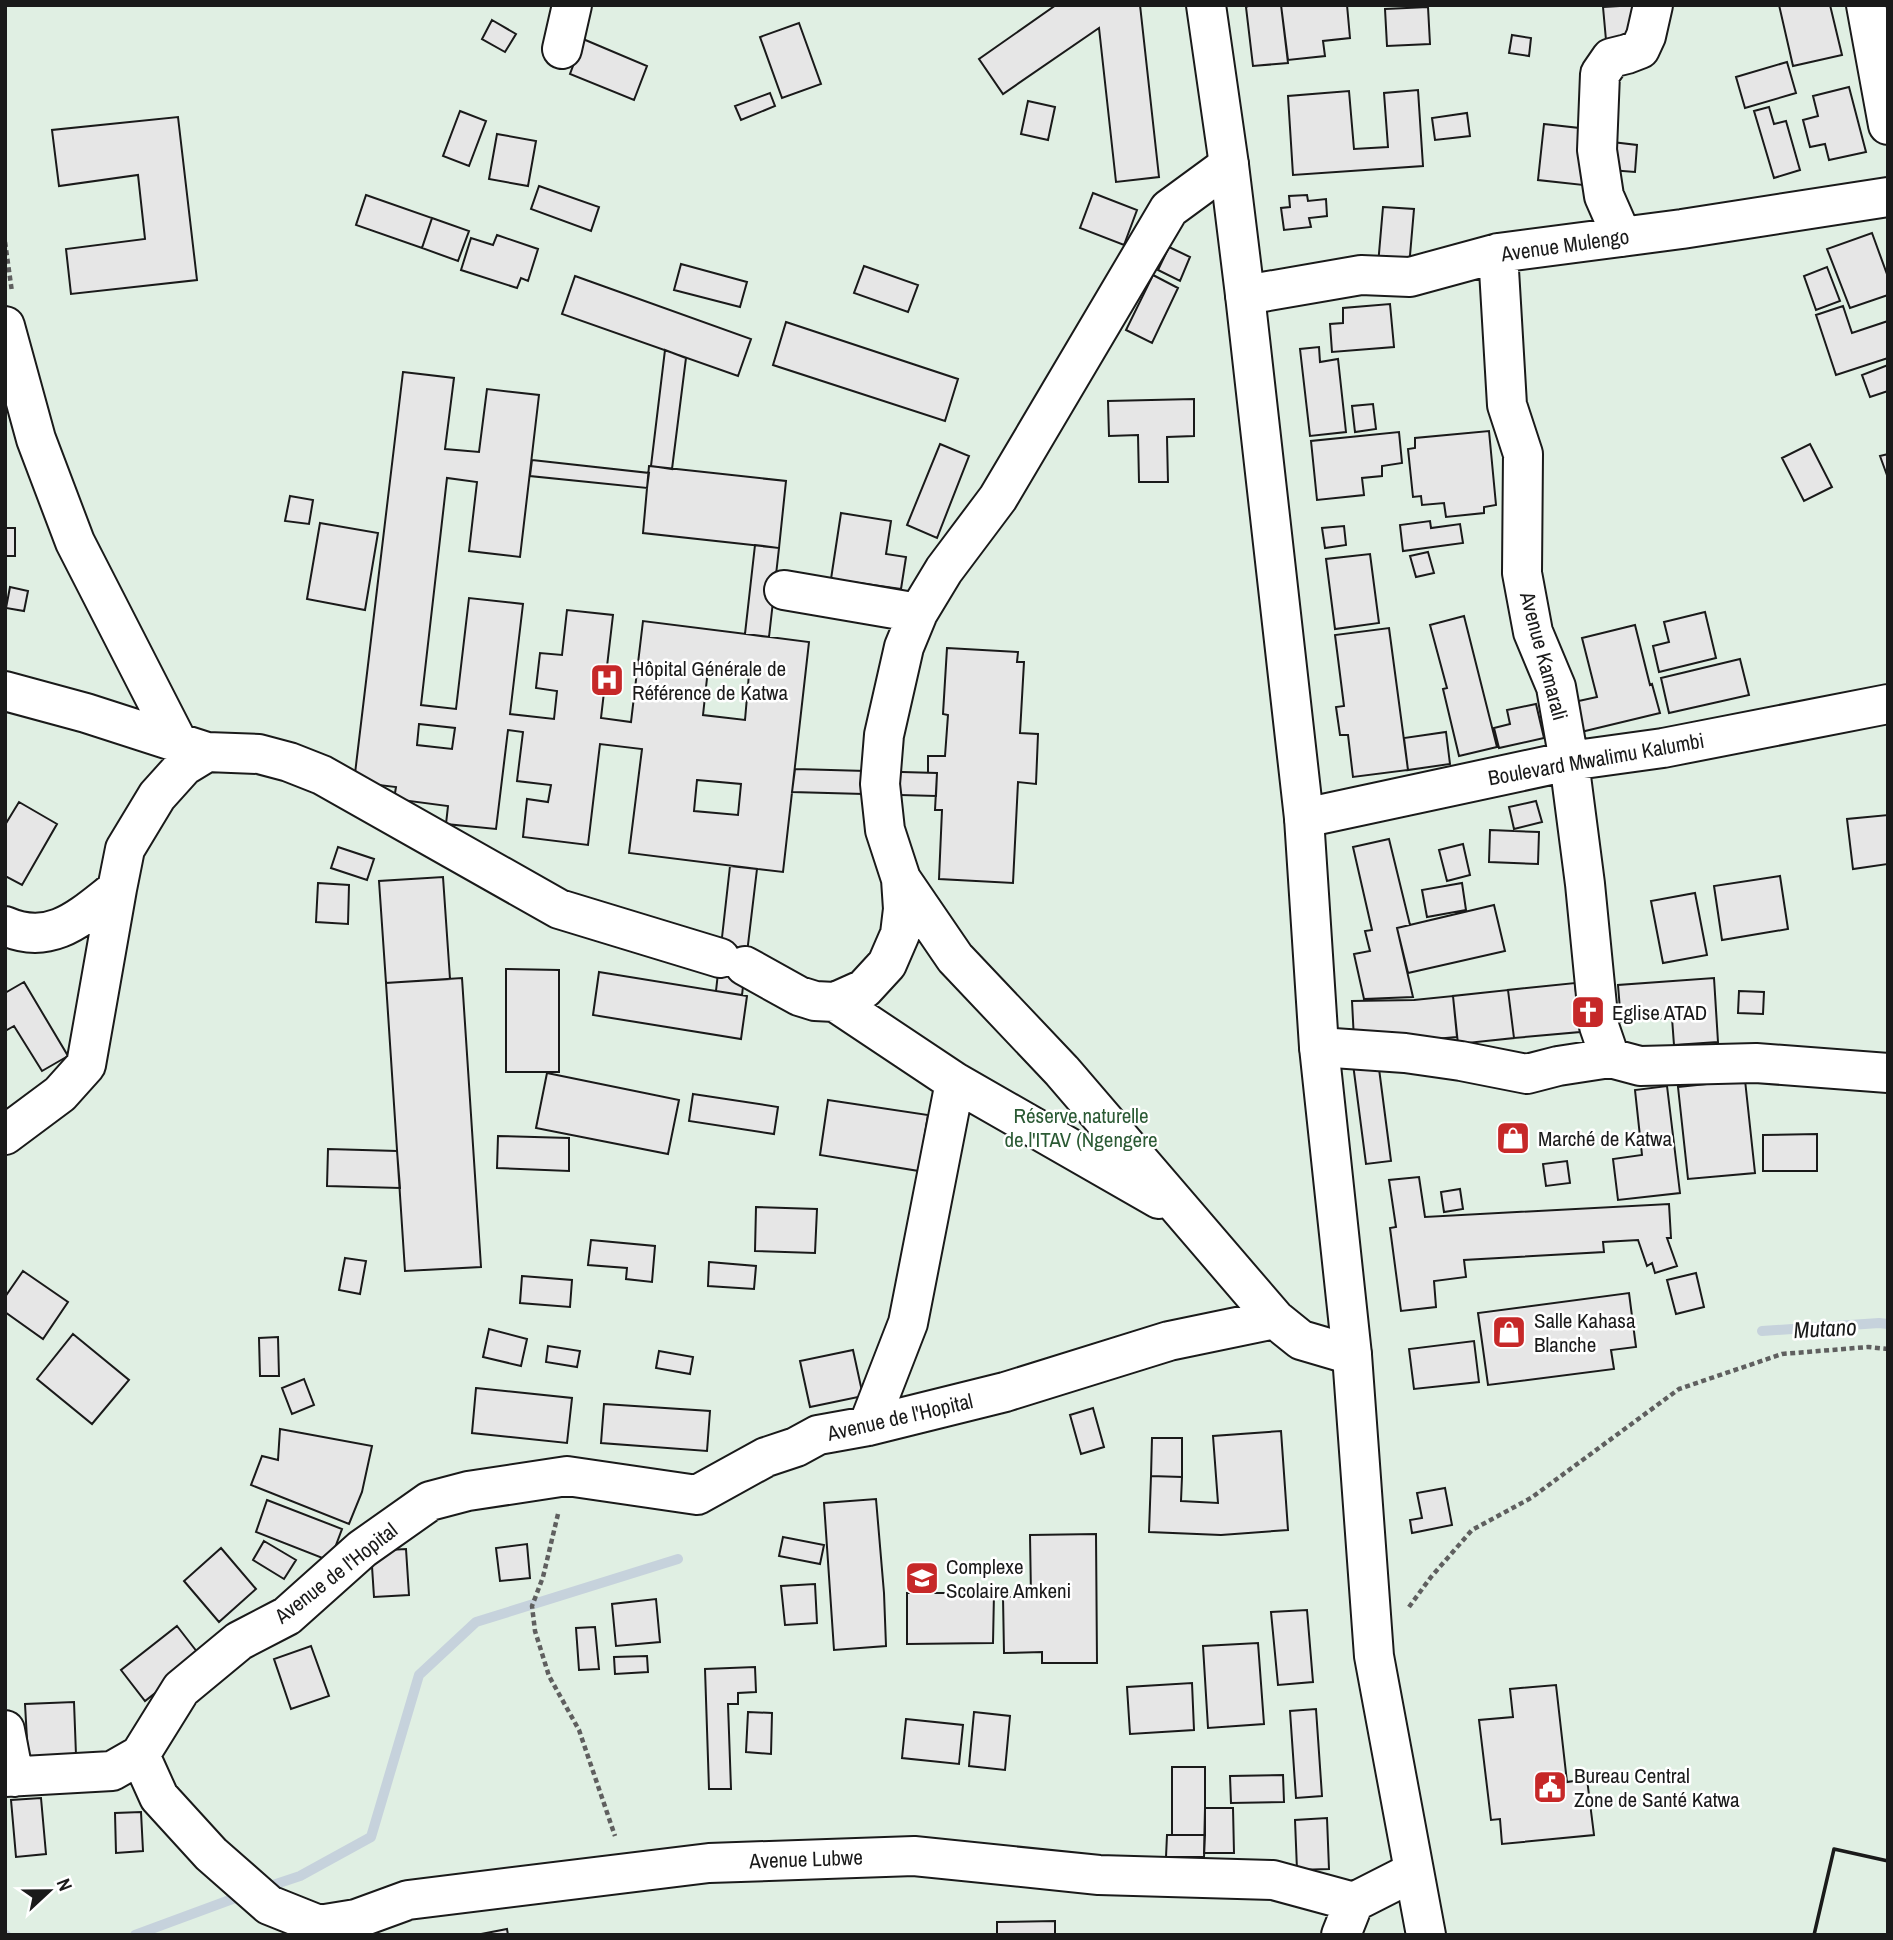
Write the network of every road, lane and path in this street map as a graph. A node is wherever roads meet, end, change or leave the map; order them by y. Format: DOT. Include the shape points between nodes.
graph roads {
  1 [pos="572,5"];
  2 [pos="1206,5"];
  3 [pos="1653,5"];
  4 [pos="1866,5"];
  5 [pos="562,49"];
  6 [pos="1888,125"];
  7 [pos="1229,165"];
  8 [pos="1888,197"];
  9 [pos="1622,237"];
  10 [pos="5,242"];
  11 [pos="1498,253"];
  12 [pos="1245,295"];
  13 [pos="10,315"];
  14 [pos="784,590"];
  15 [pos="918,613"];
  16 [pos="5,691"];
  17 [pos="1888,704"];
  18 [pos="193,747"];
  19 [pos="1569,761"];
  20 [pos="1304,818"];
  21 [pos="901,879"];
  22 [pos="117,889"];
  23 [pos="5,926"];
  24 [pos="835,1002"];
  25 [pos="1319,1047"];
  26 [pos="1610,1058"];
  27 [pos="1888,1073"];
  28 [pos="955,1082"];
  29 [pos="5,1135"];
  30 [pos="1184,1213"];
  31 [pos="1275,1319"];
  32 [pos="1888,1349"];
  33 [pos="1352,1355"];
  34 [pos="868,1426"];
  35 [pos="567,1476"];
  36 [pos="1374,1656"];
  37 [pos="5,1730"];
  38 [pos="140,1755"];
  39 [pos="10,1777"];
  40 [pos="616,1838"];
  41 [pos="1413,1872"];
  42 [pos="302,1919"];
  43 [pos="1348,1919"];
  44 [pos="265,1935"];
  45 [pos="1426,1935"];
  1 -- 5 [label="street"];
  2 -- 7 [label="street"];
  3 -- 9 [label="street" via="1640,49 1611,58 1600,74 1597,150 1604,195"];
  4 -- 6 [label="street"];
  7 -- 12 [label="street"];
  7 -- 15 [label="street" via="1169,209 998,498"];
  8 -- 9 [label="street, Avenue Mulengo"];
  9 -- 11 [label="street, Avenue Mulengo"];
  10 -- 13 [label="path"];
  11 -- 12 [label="street, Avenue Mulengo" via="1410,277 1361,275"];
  11 -- 19 [label="street, Avenue Kamarali" via="1507,405 1523,454 1522,573 1533,632 1556,687"];
  12 -- 20 [label="street"];
  13 -- 18 [label="street" via="36,439 75,542"];
  14 -- 15 [label="street"];
  15 -- 21 [label="street" via="904,647 884,735 880,784 885,830"];
  16 -- 18 [label="street"];
  17 -- 19 [label="street, Boulevard Mwalimu Kalumbi" via="1663,748"];
  18 -- 22 [label="street" via="125,849"];
  18 -- 24 [label="street" via="259,754 322,775 559,909 732,962 799,996"];
  19 -- 20 [label="street, Boulevard Mwalimu Kalumbi"];
  19 -- 26 [label="street, Avenue Kamarali" via="1599,1026"];
  20 -- 25 [label="street"];
  21 -- 24 [label="street" via="900,934 887,964 864,989"];
  21 -- 30 [label="street" via="955,958 1062,1071"];
  22 -- 23 [label="street" via="73,923 50,933 19,932"];
  22 -- 29 [label="street" via="86,1065 60,1094"];
  24 -- 28 [label="street"];
  25 -- 26 [label="street" via="1461,1060 1527,1074"];
  25 -- 33 [label="street"];
  26 -- 27 [label="street" via="1640,1066 1756,1063"];
  28 -- 30 [label="street"];
  28 -- 34 [label="street" via="908,1323"];
  30 -- 31 [label="street"];
  31 -- 33 [label="street" via="1301,1340"];
  31 -- 34 [label="street, Avenue de l'Hopital" via="1169,1341 1005,1392"];
  32 -- 36 [label="path" via="1782,1354 1679,1389 1531,1499 1472,1530 1431,1577"];
  33 -- 36 [label="street"];
  34 -- 35 [label="street, Avenue de l'Hopital" via="818,1435 697,1495"];
  35 -- 38 [label="street, Avenue de l'Hopital" via="430,1501 362,1549 286,1616 239,1642 181,1689"];
  35 -- 40 [label="path" via="532,1606 535,1631 549,1676 579,1730"];
  36 -- 41 [label="street"];
  37 -- 39 [label="street"];
  38 -- 39 [label="street" via="112,1771"];
  38 -- 42 [label="street" via="159,1797 211,1854 269,1905"];
  41 -- 43 [label="street"];
  41 -- 45 [label="street"];
  42 -- 43 [label="street, Avenue Lubwe" via="319,1925 356,1919 408,1900 709,1863 914,1856 1099,1875 1273,1880"];
  42 -- 44 [label="street, Avenue Lubwe"];
}
